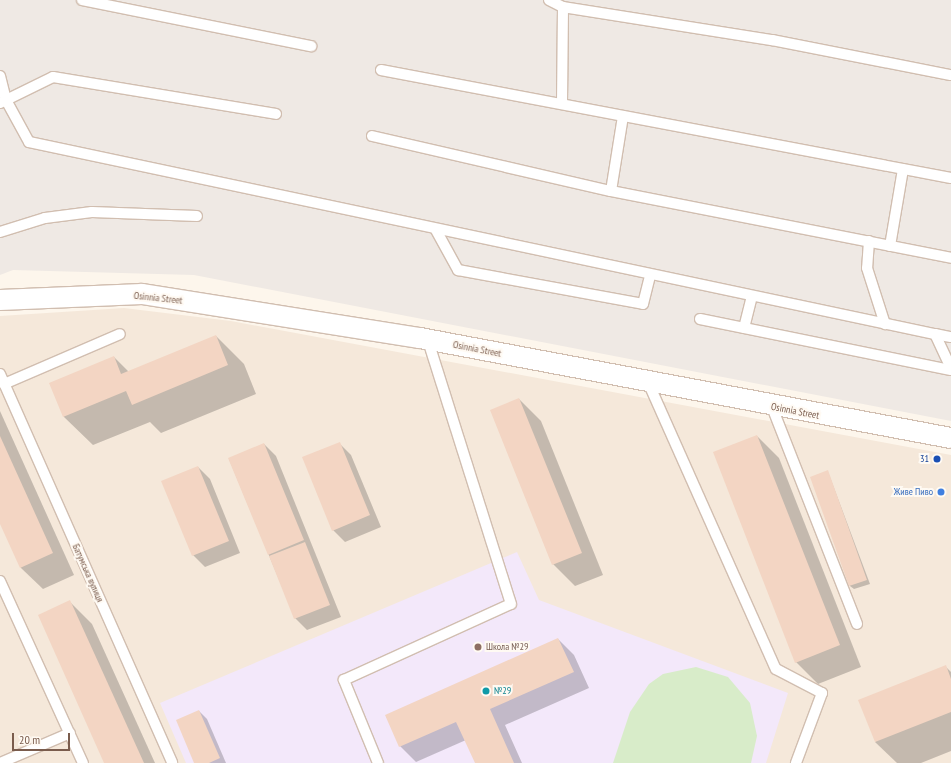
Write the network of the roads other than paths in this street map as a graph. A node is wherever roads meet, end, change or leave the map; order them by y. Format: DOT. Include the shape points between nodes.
graph roads {
  1 [pos="82,0"];
  2 [pos="550,0"];
  3 [pos="563,7"];
  4 [pos="311,46"];
  5 [pos="380,70"];
  6 [pos="951,75"];
  7 [pos="0,76"];
  8 [pos="3,102"];
  9 [pos="562,104"];
  10 [pos="276,114"];
  11 [pos="623,116"];
  12 [pos="372,136"];
  13 [pos="903,169"];
  14 [pos="951,178"];
  15 [pos="611,190"];
  16 [pos="197,216"];
  17 [pos="436,230"];
  18 [pos="0,232"];
  19 [pos="869,241"];
  20 [pos="890,246"];
  21 [pos="951,258"];
  22 [pos="650,275"];
  23 [pos="752,296"];
  24 [pos="0,300"];
  25 [pos="700,319"];
  26 [pos="885,324"];
  27 [pos="744,328"];
  28 [pos="120,334"];
  29 [pos="935,334"];
  30 [pos="951,337"];
  31 [pos="428,340"];
  32 [pos="951,370"];
  33 [pos="2,379"];
  34 [pos="648,382"];
  35 [pos="772,407"];
  36 [pos="951,438"];
  37 [pos="0,581"];
  38 [pos="857,624"];
  39 [pos="70,732"];
  40 [pos="0,763"];
  41 [pos="83,763"];
  42 [pos="172,763"];
  43 [pos="378,763"];
  44 [pos="796,763"];
  1 -- 4 [label="lane"];
  2 -- 3 [label="lane"];
  3 -- 6 [label="lane" via="772,40"];
  3 -- 9 [label="lane"];
  5 -- 9 [label="lane"];
  7 -- 8 [label="lane"];
  8 -- 10 [label="lane" via="53,77"];
  8 -- 17 [label="lane" via="29,142"];
  9 -- 11 [label="lane"];
  11 -- 13 [label="lane"];
  11 -- 15 [label="lane"];
  12 -- 15 [label="lane"];
  13 -- 14 [label="lane"];
  13 -- 20 [label="lane"];
  15 -- 19 [label="lane"];
  16 -- 18 [label="lane" via="92,212 45,218"];
  17 -- 22 [label="lane"];
  17 -- 22 [label="lane" via="458,270 643,304"];
  19 -- 20 [label="lane"];
  19 -- 26 [label="lane" via="867,268"];
  20 -- 21 [label="lane"];
  22 -- 23 [label="lane"];
  23 -- 26 [label="lane"];
  23 -- 27 [label="lane"];
  24 -- 31 [label="street, Osinnia Street" via="142,294"];
  25 -- 27 [label="lane"];
  26 -- 29 [label="lane"];
  27 -- 32 [label="lane"];
  28 -- 33 [label="lane"];
  29 -- 30 [label="lane"];
  29 -- 32 [label="lane"];
  31 -- 34 [label="street, Osinnia Street"];
  31 -- 43 [label="lane" via="511,604 344,680"];
  33 -- 42 [label="lane, Батумська вулиця"];
  34 -- 35 [label="street, Osinnia Street"];
  34 -- 44 [label="lane" via="776,669 822,693"];
  35 -- 36 [label="street, Osinnia Street"];
  35 -- 38 [label="lane"];
  37 -- 39 [label="lane"];
  39 -- 40 [label="lane"];
  39 -- 41 [label="lane"];
}
